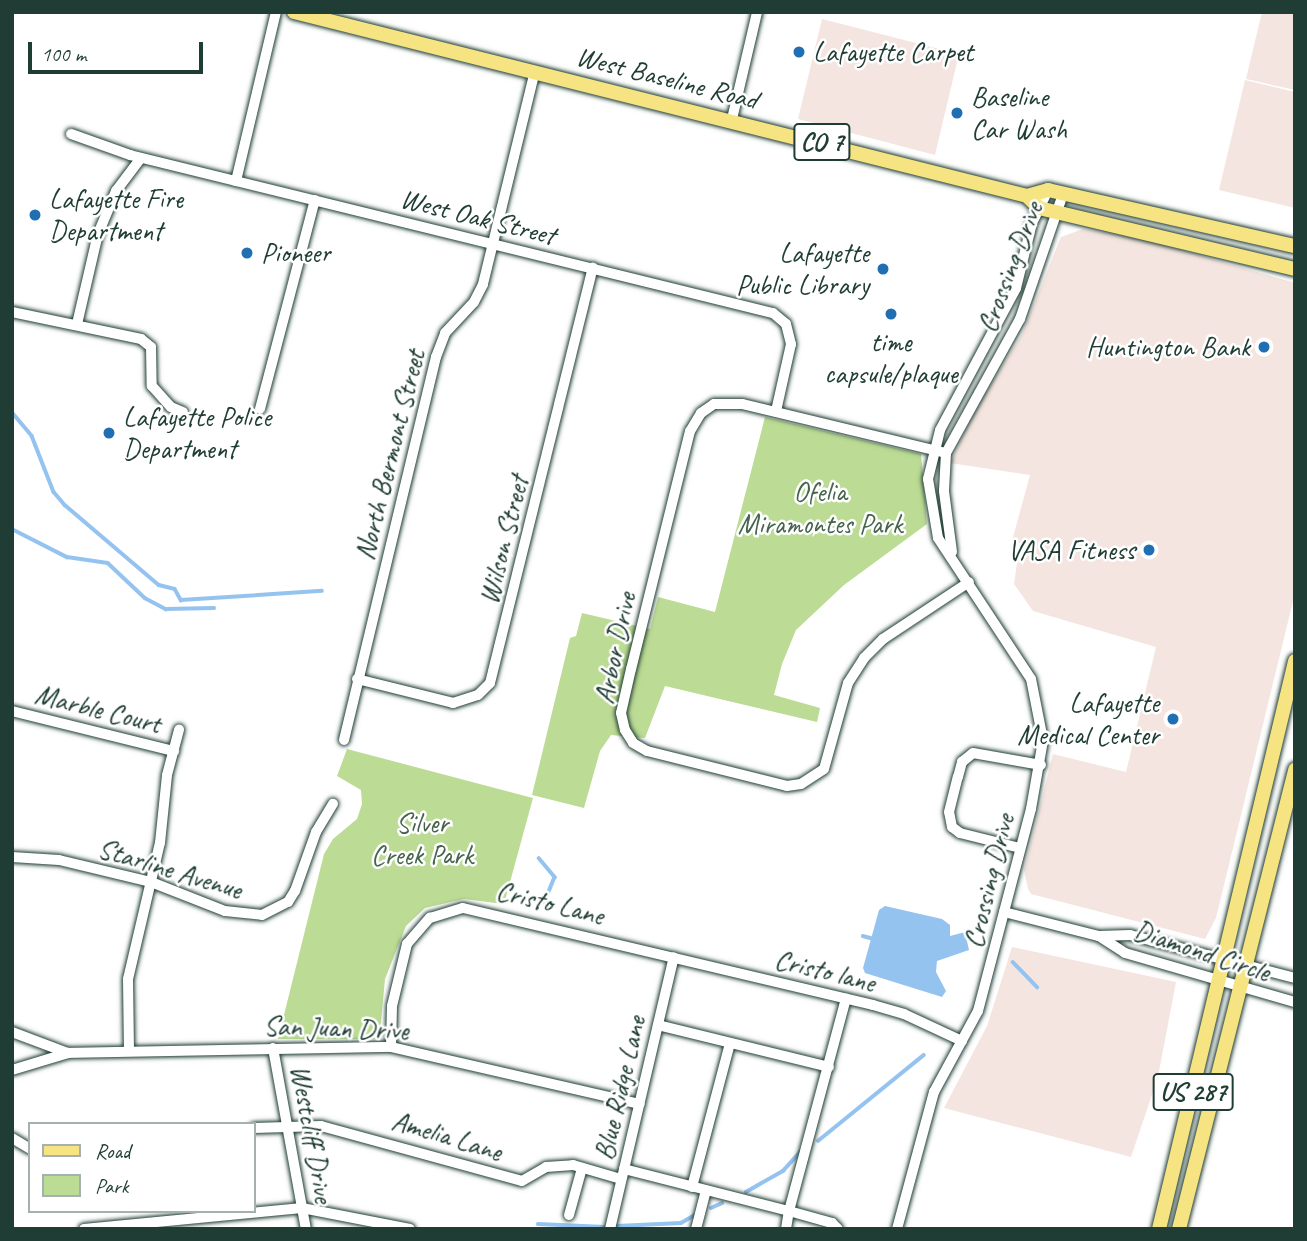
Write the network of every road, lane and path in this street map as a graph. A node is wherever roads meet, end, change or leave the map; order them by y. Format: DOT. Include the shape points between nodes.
graph roads {
  1 [pos="276,12"];
  2 [pos="294,12"];
  3 [pos="757,12"];
  4 [pos="535,71"];
  5 [pos="732,119"];
  6 [pos="71,134"];
  7 [pos="141,158"];
  8 [pos="236,181"];
  9 [pos="1048,190"];
  10 [pos="1063,194"];
  11 [pos="1027,196"];
  12 [pos="315,200"];
  13 [pos="1039,208"];
  14 [pos="1055,212"];
  15 [pos="494,244"];
  16 [pos="1295,246"];
  17 [pos="593,268"];
  18 [pos="1295,268"];
  19 [pos="12,312"];
  20 [pos="77,324"];
  21 [pos="260,409"];
  22 [pos="776,411"];
  23 [pos="183,412"];
  24 [pos="933,450"];
  25 [pos="946,453"];
  26 [pos="951,552"];
  27 [pos="969,582"];
  28 [pos="1295,661"];
  29 [pos="357,679"];
  30 [pos="12,711"];
  31 [pos="179,730"];
  32 [pos="344,740"];
  33 [pos="174,751"];
  34 [pos="1041,765"];
  35 [pos="1295,769"];
  36 [pos="333,804"];
  37 [pos="1020,848"];
  38 [pos="12,857"];
  39 [pos="150,882"];
  40 [pos="1004,912"];
  41 [pos="1099,936"];
  42 [pos="674,957"];
  43 [pos="1226,959"];
  44 [pos="1244,965"];
  45 [pos="1295,978"];
  46 [pos="1220,983"];
  47 [pos="1238,988"];
  48 [pos="846,999"];
  49 [pos="1295,1002"];
  50 [pos="658,1025"];
  51 [pos="12,1032"];
  52 [pos="962,1041"];
  53 [pos="730,1043"];
  54 [pos="391,1047"];
  55 [pos="273,1048"];
  56 [pos="129,1051"];
  57 [pos="68,1053"];
  58 [pos="829,1067"];
  59 [pos="12,1070"];
  60 [pos="640,1104"];
  61 [pos="287,1125"];
  62 [pos="256,1128"];
  63 [pos="12,1138"];
  64 [pos="28,1148"];
  65 [pos="582,1168"];
  66 [pos="622,1174"];
  67 [pos="692,1187"];
  68 [pos="706,1190"];
  69 [pos="302,1208"];
  70 [pos="789,1211"];
  71 [pos="256,1212"];
  72 [pos="250,1213"];
  73 [pos="569,1215"];
  74 [pos="84,1229"];
  75 [pos="306,1229"];
  76 [pos="410,1229"];
  77 [pos="610,1229"];
  78 [pos="696,1229"];
  79 [pos="786,1229"];
  80 [pos="838,1229"];
  81 [pos="897,1229"];
  82 [pos="1159,1229"];
  83 [pos="1179,1229"];
  1 -- 8 [label="street"];
  2 -- 4 [label="main road, West Baseline Road / CO 7"];
  3 -- 5 [label="street"];
  4 -- 5 [label="main road, West Baseline Road / CO 7"];
  4 -- 15 [label="street, North Bermont Street"];
  5 -- 11 [label="main road, West Baseline Road / CO 7"];
  6 -- 7 [label="street, West Oak Street"];
  7 -- 8 [label="street, West Oak Street"];
  7 -- 20 [label="street" via="116,191 97,234"];
  8 -- 12 [label="street, West Oak Street"];
  9 -- 10 [label="main road"];
  9 -- 11 [label="main road"];
  9 -- 13 [label="street, Crossing Drive"];
  10 -- 14 [label="street, Crossing Drive"];
  10 -- 16 [label="main road"];
  11 -- 13 [label="main road"];
  12 -- 15 [label="street, West Oak Street"];
  12 -- 21 [label="street"];
  13 -- 14 [label="main road"];
  13 -- 24 [label="street, Crossing Drive" via="1016,288"];
  14 -- 18 [label="main road"];
  14 -- 25 [label="street, Crossing Drive" via="1020,319"];
  15 -- 17 [label="street, West Oak Street"];
  15 -- 29 [label="street, North Bermont Street" via="474,302 445,332 436,357"];
  17 -- 22 [label="street, West Oak Street" via="773,313 786,324 791,344"];
  17 -- 29 [label="street, Wilson Street" via="490,683 478,695 453,703"];
  19 -- 20 [label="street"];
  20 -- 23 [label="street" via="141,339 151,347 152,386 171,407"];
  22 -- 24 [label="street, Arbor Drive"];
  22 -- 27 [label="street, Arbor Drive" via="727,401 714,404 701,413 690,431 621,713 634,743 647,751 787,786 815,778 831,755 848,683 864,657 883,639"];
  24 -- 25 [label="street, Arbor Drive"];
  24 -- 26 [label="street, Crossing Drive" via="928,480 934,520 939,538"];
  25 -- 26 [label="street, Crossing Drive" via="944,491"];
  26 -- 27 [label="street, Crossing Drive"];
  27 -- 34 [label="street, Crossing Drive" via="1031,679 1040,709"];
  28 -- 43 [label="main road, US 287"];
  29 -- 32 [label="street, North Bermont Street"];
  30 -- 33 [label="street, Marble Court"];
  31 -- 33 [label="street"];
  33 -- 39 [label="street"];
  34 -- 37 [label="street, Crossing Drive"];
  34 -- 37 [label="street" via="973,753 962,762 958,777 950,813 952,827"];
  35 -- 44 [label="main road, US 287"];
  36 -- 39 [label="street, Starline Avenue" via="316,832 295,891 275,910 247,916"];
  37 -- 40 [label="street, Crossing Drive"];
  38 -- 39 [label="street, Starline Avenue" via="59,860"];
  39 -- 56 [label="street" via="128,979"];
  40 -- 41 [label="street, Diamond Circle"];
  40 -- 52 [label="street, Crossing Drive" via="978,1012"];
  41 -- 43 [label="street, Diamond Circle" via="1130,935"];
  41 -- 46 [label="street, Diamond Circle" via="1125,953"];
  42 -- 48 [label="street, Cristo lane"];
  42 -- 50 [label="street, Blue Ridge Lane"];
  42 -- 54 [label="street, Cristo Lane" via="481,909 447,909 430,918 407,944 392,1006"];
  43 -- 44 [label="street, Diamond Circle"];
  43 -- 46 [label="main road, US 287"];
  44 -- 45 [label="street, Diamond Circle"];
  44 -- 47 [label="main road, US 287"];
  46 -- 47 [label="street, Diamond Circle"];
  46 -- 82 [label="main road, US 287"];
  47 -- 49 [label="street, Diamond Circle"];
  47 -- 83 [label="main road, US 287"];
  48 -- 52 [label="street, Cristo lane" via="904,1014"];
  48 -- 58 [label="street"];
  50 -- 53 [label="street"];
  50 -- 60 [label="street, Blue Ridge Lane"];
  51 -- 57 [label="street, San Juan Drive"];
  52 -- 81 [label="street, Crossing Drive" via="934,1092"];
  53 -- 58 [label="street"];
  53 -- 67 [label="street"];
  54 -- 55 [label="street, San Juan Drive"];
  54 -- 60 [label="street, San Juan Drive"];
  55 -- 56 [label="street, San Juan Drive"];
  55 -- 61 [label="street, Westcliff Drive"];
  56 -- 57 [label="street, San Juan Drive"];
  57 -- 59 [label="street, San Juan Drive"];
  58 -- 70 [label="street"];
  60 -- 66 [label="street, Blue Ridge Lane"];
  61 -- 62 [label="street, Amelia Lane"];
  61 -- 65 [label="street, Amelia Lane" via="321,1126 375,1138 522,1181 546,1167"];
  61 -- 69 [label="street, Westcliff Drive"];
  63 -- 64 [label="street"];
  65 -- 66 [label="street, Amelia Lane"];
  65 -- 73 [label="street"];
  66 -- 67 [label="street, Amelia Lane"];
  66 -- 77 [label="street, Blue Ridge Lane"];
  67 -- 68 [label="street, Amelia Lane"];
  68 -- 70 [label="street, Amelia Lane"];
  68 -- 78 [label="street"];
  69 -- 71 [label="street"];
  69 -- 75 [label="street, Westcliff Drive"];
  69 -- 76 [label="street"];
  70 -- 79 [label="street"];
  70 -- 80 [label="street, Amelia Lane" via="832,1223"];
  72 -- 74 [label="street"];
}
